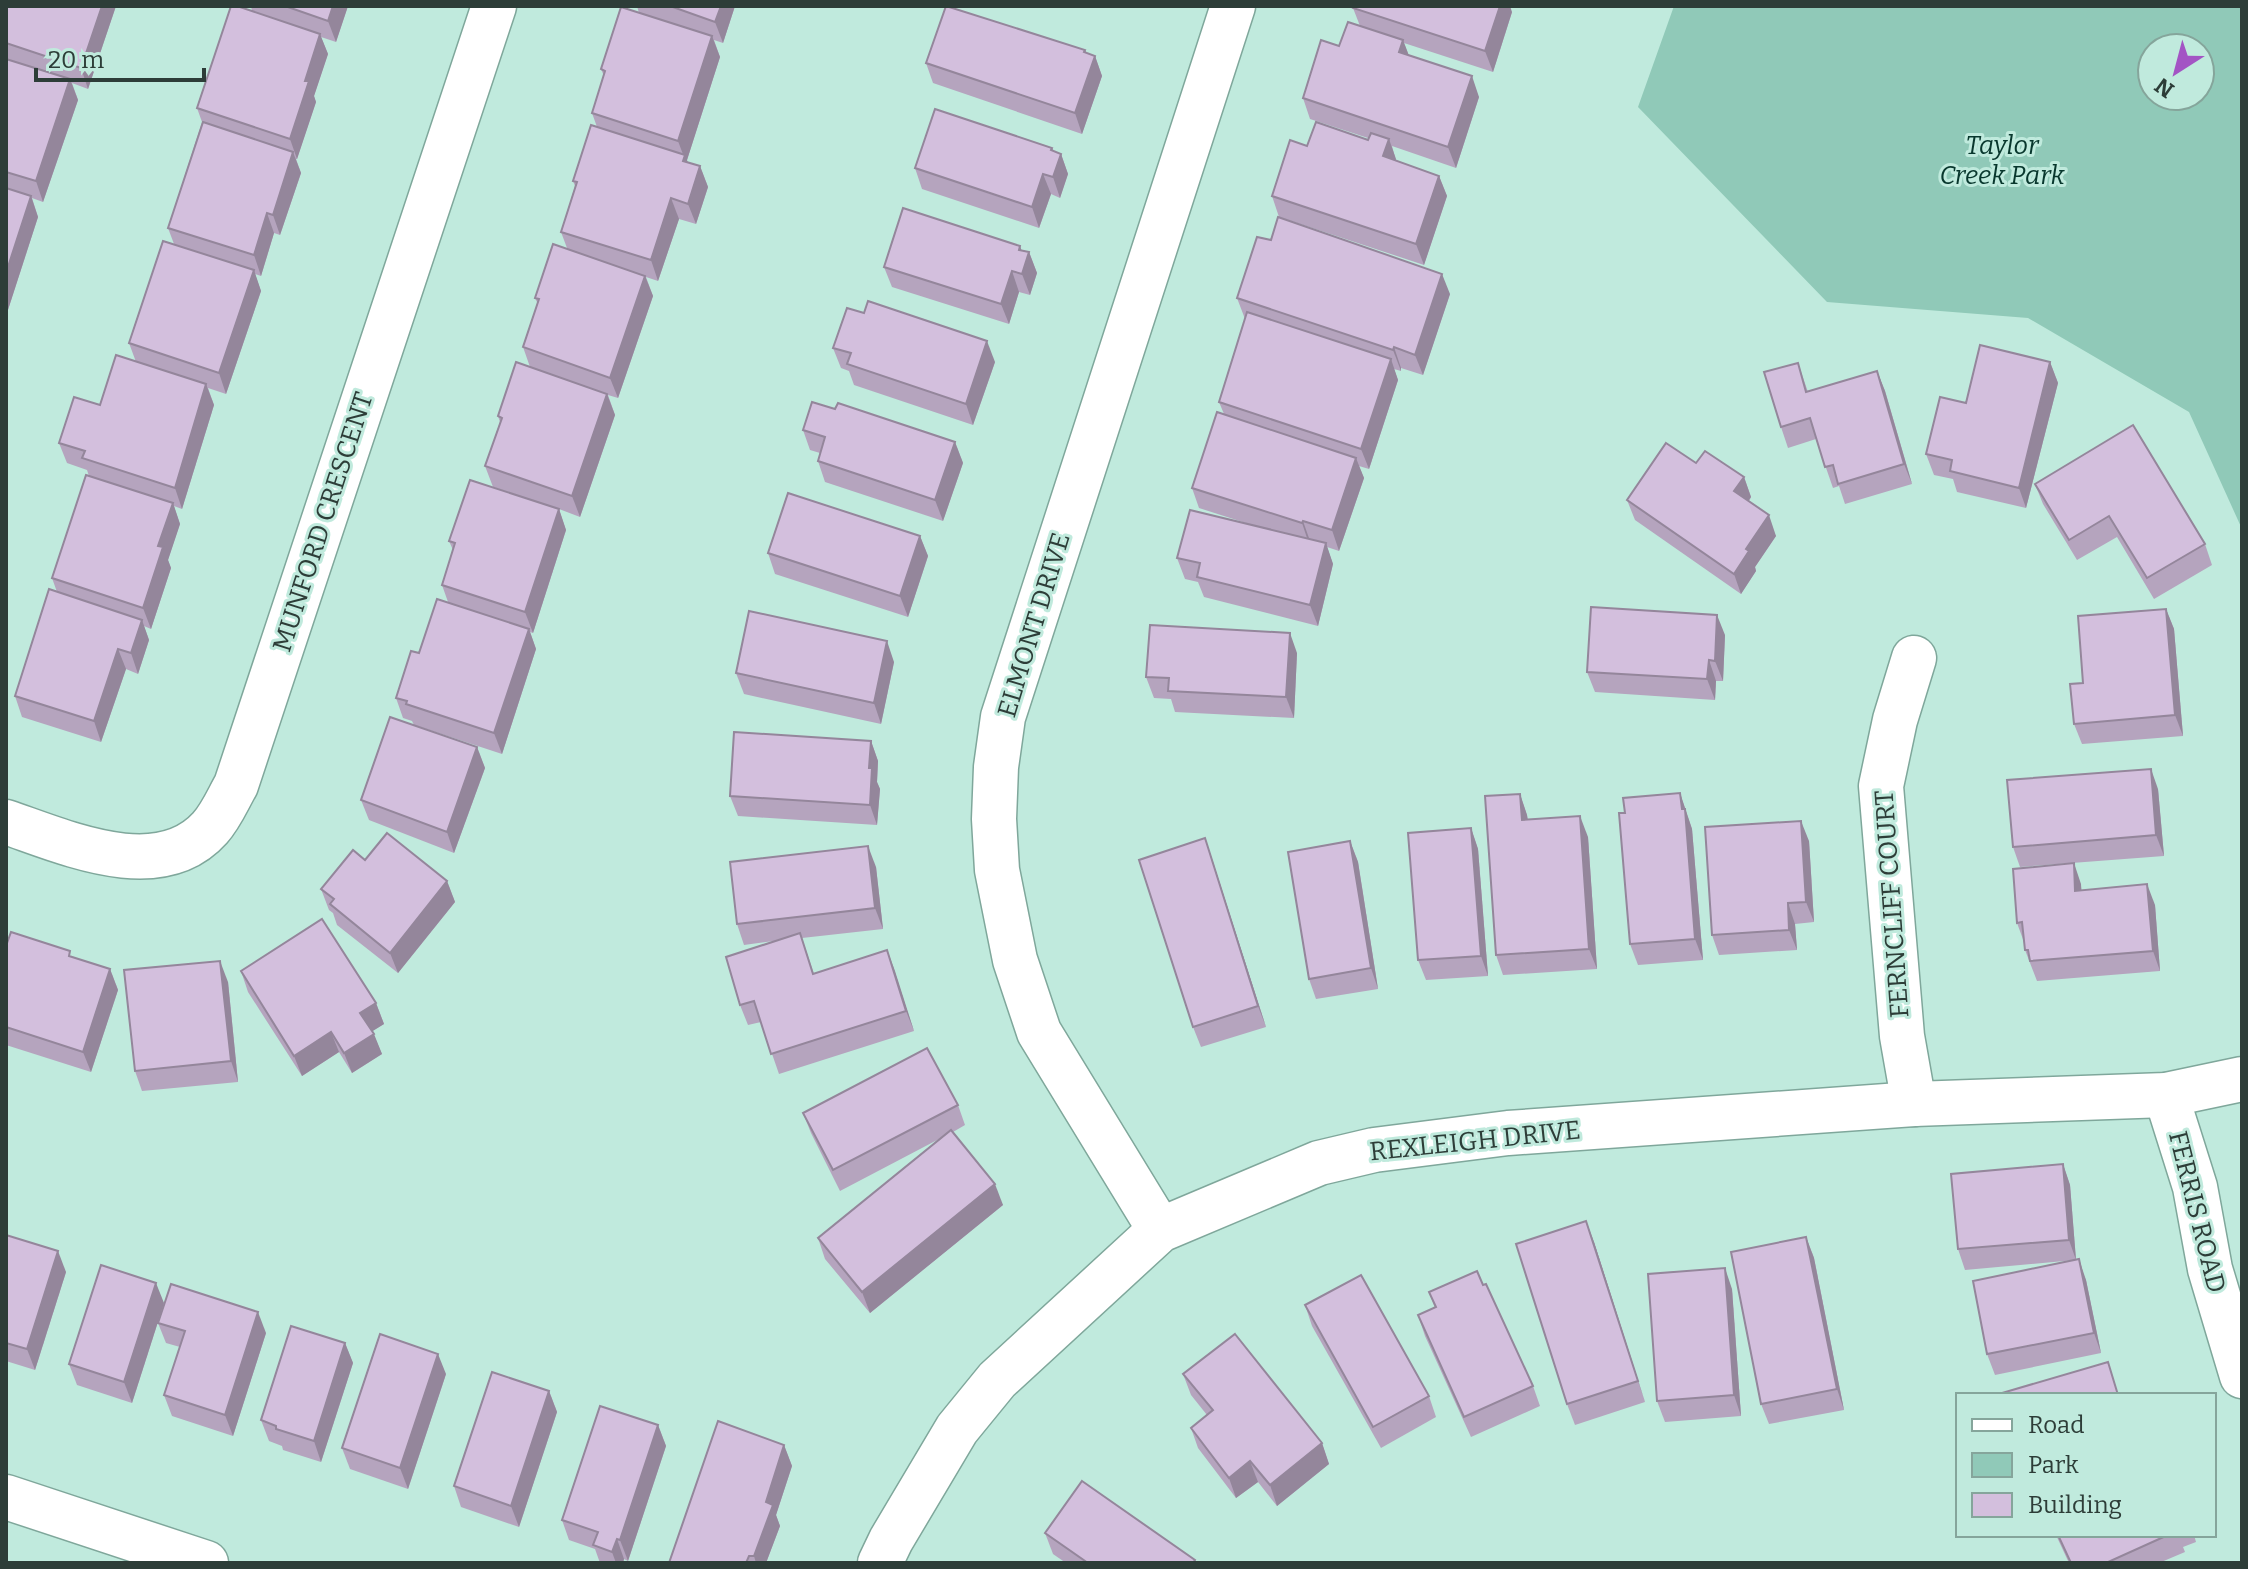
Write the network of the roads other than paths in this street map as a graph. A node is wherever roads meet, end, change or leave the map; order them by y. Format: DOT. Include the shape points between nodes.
graph roads {
  1 [pos="494,6"];
  2 [pos="1233,6"];
  3 [pos="1914,658"];
  4 [pos="6,822"];
  5 [pos="2242,1079"];
  6 [pos="2166,1095"];
  7 [pos="1914,1104"];
  8 [pos="1160,1230"];
  9 [pos="2242,1376"];
  10 [pos="6,1497"];
  11 [pos="206,1563"];
  12 [pos="880,1563"];
  1 -- 4 [label="street, MUNFORD CRESCENT" via="236,785 225,805 194,842 135,857 92,851"];
  2 -- 8 [label="street, ELMONT DRIVE" via="1003,717 996,767 997,870 1015,960 1039,1032"];
  3 -- 7 [label="street, FERNCLIFF COURT" via="1881,786 1902,1036"];
  5 -- 6 [label="street, REXLEIGH DRIVE"];
  6 -- 7 [label="street, REXLEIGH DRIVE"];
  6 -- 9 [label="street, FERRIS ROAD"];
  7 -- 8 [label="street, REXLEIGH DRIVE" via="1508,1133 1374,1150 1305,1168"];
  8 -- 12 [label="street, REXLEIGH DRIVE" via="997,1380 957,1429"];
  10 -- 11 [label="street"];
}
